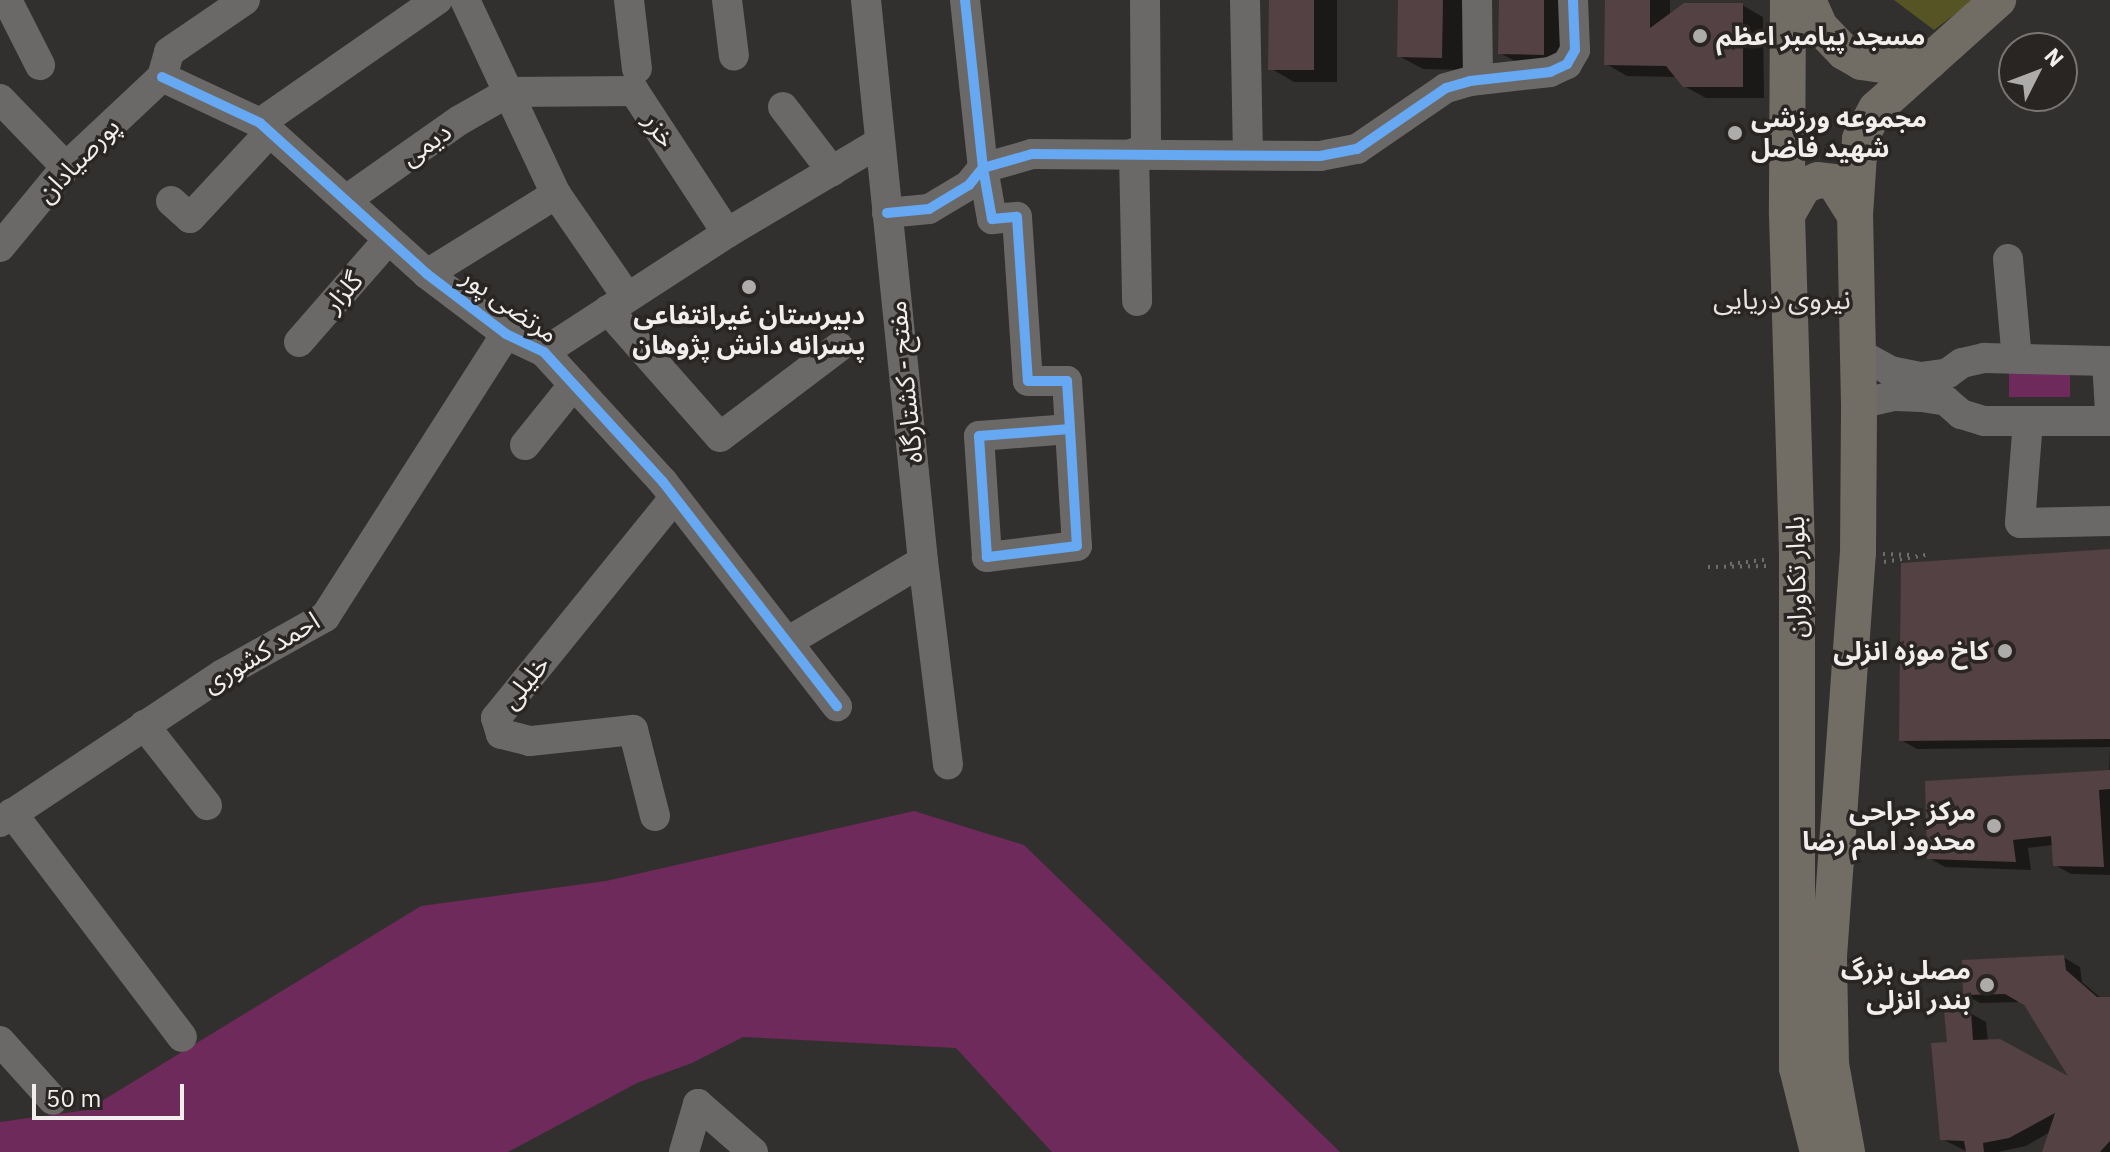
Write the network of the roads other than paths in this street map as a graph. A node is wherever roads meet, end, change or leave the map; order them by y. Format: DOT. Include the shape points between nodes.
graph roads {
  1 [pos="245,0"];
  2 [pos="437,0"];
  3 [pos="465,0"];
  4 [pos="629,0"];
  5 [pos="727,0"];
  6 [pos="866,0"];
  7 [pos="965,0"];
  8 [pos="1145,0"];
  9 [pos="1245,0"];
  10 [pos="1477,0"];
  11 [pos="1573,0"];
  12 [pos="1788,0"];
  13 [pos="1808,0"];
  14 [pos="1998,0"];
  15 [pos="9,20"];
  16 [pos="734,56"];
  17 [pos="1930,61"];
  18 [pos="40,65"];
  19 [pos="637,69"];
  20 [pos="162,77"];
  21 [pos="1478,80"];
  22 [pos="509,92"];
  23 [pos="0,99"];
  24 [pos="783,107"];
  25 [pos="265,128"];
  26 [pos="880,142"];
  27 [pos="1140,153"];
  28 [pos="1248,154"];
  29 [pos="66,167"];
  30 [pos="983,168"];
  31 [pos="832,171"];
  32 [pos="556,194"];
  33 [pos="346,200"];
  34 [pos="171,201"];
  35 [pos="887,213"];
  36 [pos="1787,215"];
  37 [pos="1855,215"];
  38 [pos="727,233"];
  39 [pos="387,241"];
  40 [pos="0,247"];
  41 [pos="2008,259"];
  42 [pos="427,274"];
  43 [pos="1137,301"];
  44 [pos="618,303"];
  45 [pos="506,334"];
  46 [pos="299,342"];
  47 [pos="839,347"];
  48 [pos="544,352"];
  49 [pos="1858,353"];
  50 [pos="2017,359"];
  51 [pos="574,384"];
  52 [pos="1859,404"];
  53 [pos="2110,412"];
  54 [pos="2028,421"];
  55 [pos="2110,421"];
  56 [pos="1070,429"];
  57 [pos="525,445"];
  58 [pos="674,498"];
  59 [pos="2110,521"];
  60 [pos="923,561"];
  61 [pos="789,641"];
  62 [pos="837,706"];
  63 [pos="144,725"];
  64 [pos="948,764"];
  65 [pos="207,805"];
  66 [pos="655,816"];
  67 [pos="6,817"];
  68 [pos="182,1037"];
  69 [pos="0,1041"];
  70 [pos="53,1100"];
  71 [pos="684,1152"];
  72 [pos="753,1152"];
  73 [pos="1818,1152"];
  74 [pos="1847,1152"];
  1 -- 20 [label="street, پورصیادان" via="169,52"];
  2 -- 25 [label="street"];
  3 -- 22 [label="street"];
  4 -- 19 [label="street"];
  5 -- 16 [label="street"];
  6 -- 26 [label="street, مفتح - کشتارگاه"];
  7 -- 30 [label="street"];
  8 -- 27 [label="street"];
  9 -- 28 [label="street"];
  10 -- 21 [label="street"];
  11 -- 21 [label="street" via="1575,50 1567,64 1550,72"];
  12 -- 36 [label="main road, بلوار تکاوران"];
  13 -- 17 [label="main road" via="1820,27 1861,62 1891,66"];
  14 -- 17 [label="main road"];
  15 -- 18 [label="street"];
  17 -- 37 [label="main road, بلوار تکاوران" via="1876,109 1860,139"];
  20 -- 25 [label="street, مرتضی پور"];
  20 -- 29 [label="street, پورصیادان"];
  21 -- 28 [label="street" via="1446,88 1357,149 1320,156"];
  22 -- 32 [label="street"];
  22 -- 33 [label="street, دیمی"];
  22 -- 38 [label="street, خزر" via="634,91"];
  23 -- 29 [label="street"];
  24 -- 31 [label="street"];
  25 -- 33 [label="street, مرتضی پور"];
  25 -- 34 [label="street" via="190,218"];
  26 -- 31 [label="street"];
  26 -- 35 [label="street, مفتح - کشتارگاه"];
  27 -- 28 [label="street"];
  27 -- 30 [label="street" via="1032,154"];
  27 -- 43 [label="street"];
  29 -- 40 [label="street, پورصیادان"];
  30 -- 35 [label="street" via="969,185 929,209"];
  30 -- 56 [label="street" via="992,219 1017,217 1028,381 1067,381"];
  31 -- 38 [label="street"];
  32 -- 42 [label="street"];
  32 -- 44 [label="street"];
  33 -- 39 [label="street, مرتضی پور"];
  35 -- 60 [label="street, مفتح - کشتارگاه"];
  36 -- 37 [label="main road" via="1804,186 1818,180 1834,182"];
  36 -- 73 [label="main road, بلوار تکاوران" via="1784,561 1797,1068"];
  37 -- 49 [label="main road, بلوار تکاوران"];
  38 -- 44 [label="street"];
  39 -- 42 [label="street, مرتضی پور"];
  39 -- 46 [label="street, گلزار"];
  41 -- 50 [label="street"];
  42 -- 45 [label="street, مرتضی پور"];
  44 -- 47 [label="street" via="720,437"];
  44 -- 48 [label="street"];
  45 -- 48 [label="street, مرتضی پور"];
  45 -- 63 [label="street, احمد کشوری" via="325,617"];
  48 -- 51 [label="street, مرتضی پور"];
  49 -- 50 [label="street" via="1890,371 1921,377 1984,358"];
  49 -- 52 [label="main road, بلوار تکاوران"];
  50 -- 53 [label="street" via="2107,361"];
  51 -- 57 [label="street"];
  51 -- 58 [label="street, مرتضی پور"];
  52 -- 54 [label="street" via="1922,397 1946,401 1961,414 1984,421"];
  52 -- 74 [label="main road, بلوار تکاوران" via="1858,553 1829,956 1831,1064"];
  54 -- 55 [label="street"];
  54 -- 59 [label="street" via="2020,523"];
  56 -- 56 [label="street" via="1077,546 987,557 979,436"];
  58 -- 61 [label="street, مرتضی پور"];
  58 -- 66 [label="street, خلیلی" via="496,718 501,734 530,741 633,730"];
  60 -- 61 [label="street"];
  60 -- 64 [label="street, مفتح - کشتارگاه"];
  61 -- 62 [label="street, مرتضی پور"];
  63 -- 65 [label="street"];
  63 -- 67 [label="street, احمد کشوری"];
  67 -- 68 [label="street"];
  69 -- 70 [label="street"];
  71 -- 72 [label="street" via="698,1104"];
}
